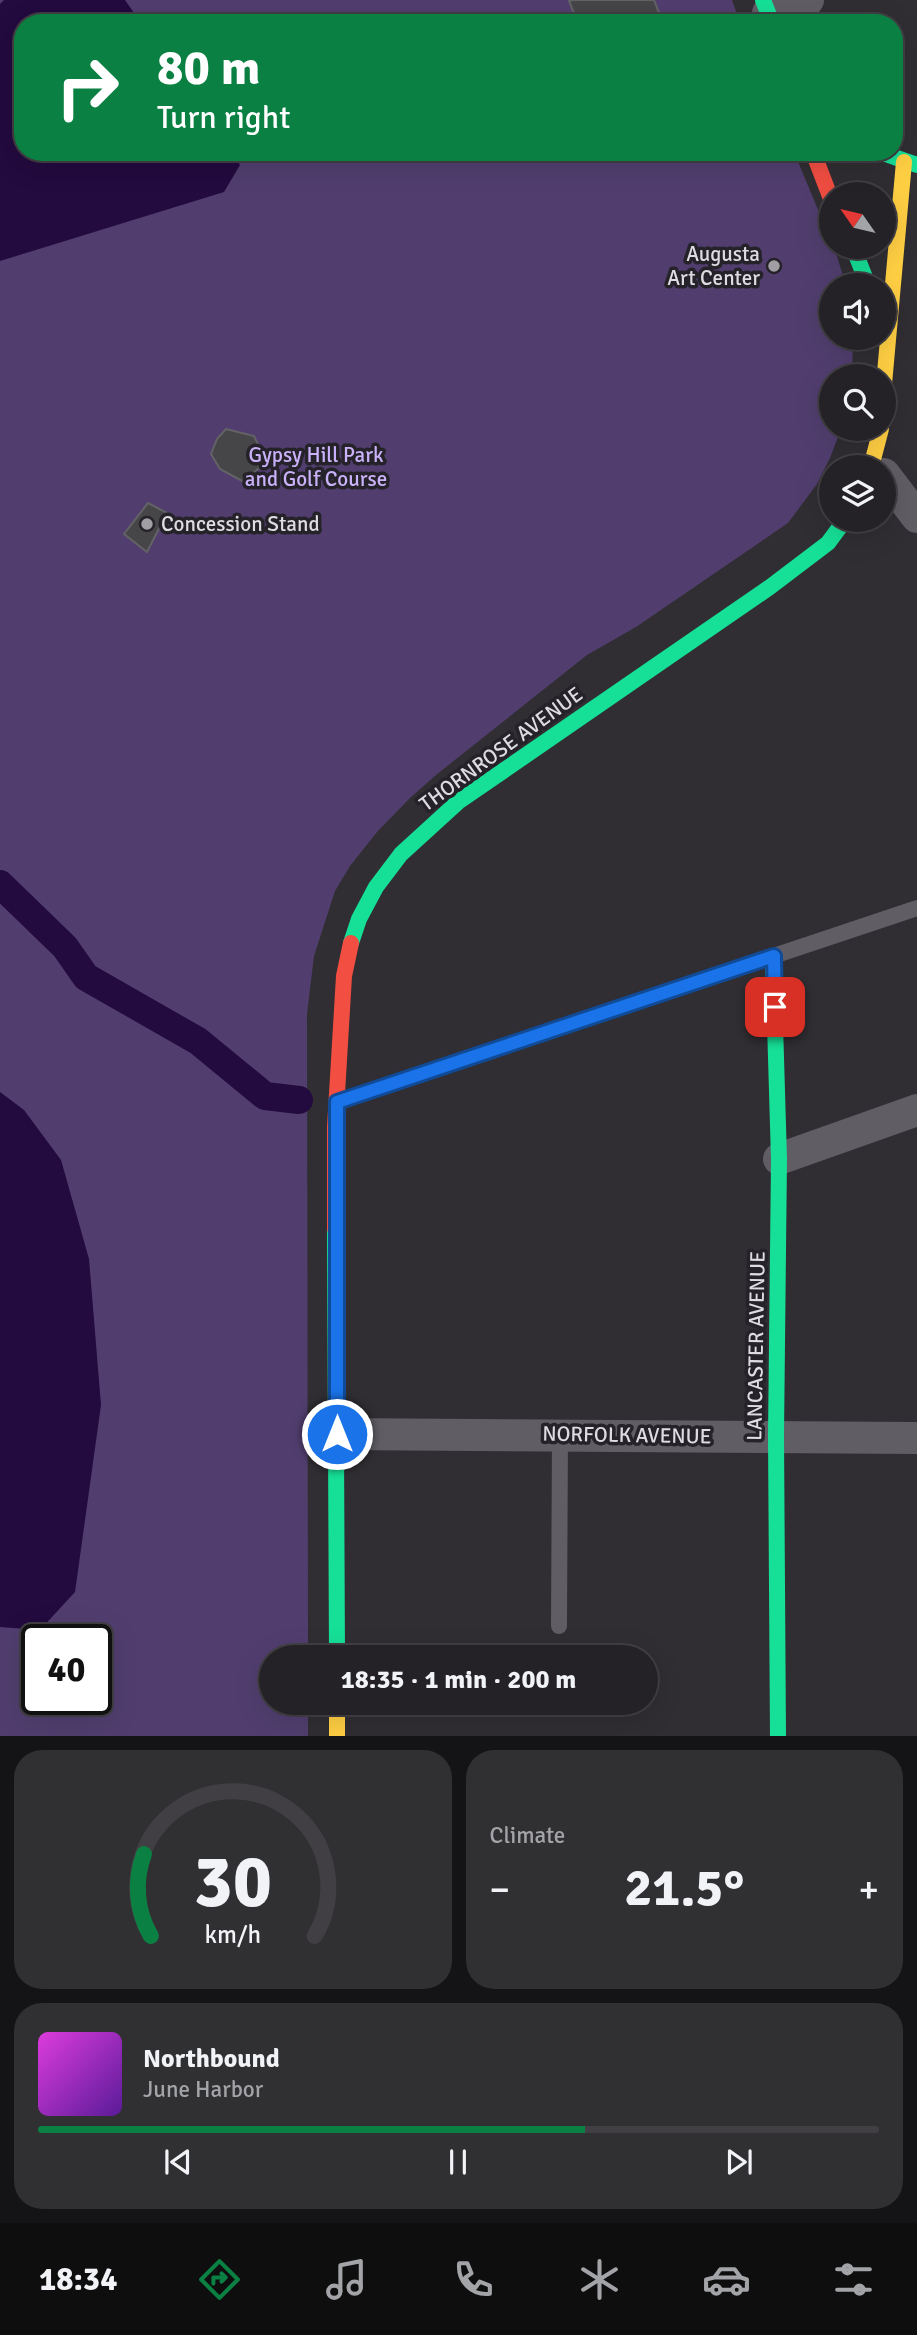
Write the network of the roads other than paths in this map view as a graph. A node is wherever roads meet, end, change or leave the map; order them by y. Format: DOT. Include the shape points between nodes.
graph roads {
  1 [pos="807,0"];
  2 [pos="767,12"];
  3 [pos="816,161"];
  4 [pos="910,163"];
  5 [pos="824,182"];
  6 [pos="895,273"];
  7 [pos="907,309"];
  8 [pos="896,327"];
  9 [pos="896,491"];
  10 [pos="917,517"];
  11 [pos="836,532"];
  12 [pos="917,908"];
  13 [pos="774,956"];
  14 [pos="337,1102"];
  15 [pos="917,1110"];
  16 [pos="779,1159"];
  17 [pos="337,1434"];
  18 [pos="560,1434"];
  19 [pos="776,1436"];
  20 [pos="917,1438"];
  21 [pos="559,1626"];
  22 [pos="337,1645"];
  23 [pos="337,1715"];
  24 [pos="337,1736"];
  25 [pos="778,1736"];
  1 -- 2 [label="street"];
  3 -- 5 [label="street"];
  4 -- 6 [label="street"];
  7 -- 8 [label="street"];
  9 -- 10 [label="street"];
  11 -- 14 [label="street, THORNROSE AVENUE" via="770,587 458,802 401,854 368,899 350,947 344,975"];
  12 -- 13 [label="lane"];
  13 -- 14 [label="lane"];
  13 -- 16 [label="street, LANCASTER AVENUE"];
  14 -- 17 [label="street, THORNROSE AVENUE"];
  15 -- 16 [label="street"];
  16 -- 19 [label="street, LANCASTER AVENUE"];
  17 -- 18 [label="street, NORFOLK AVENUE"];
  17 -- 22 [label="street, THORNROSE AVENUE"];
  18 -- 19 [label="street, NORFOLK AVENUE"];
  18 -- 21 [label="lane"];
  19 -- 20 [label="street, NORFOLK AVENUE"];
  19 -- 25 [label="street, LANCASTER AVENUE"];
  23 -- 24 [label="street"];
}
